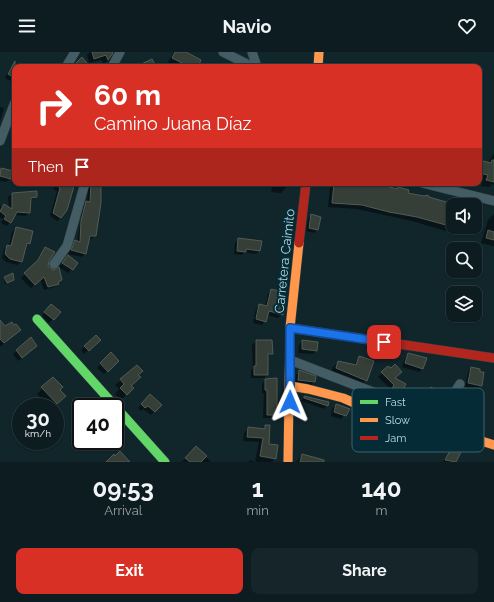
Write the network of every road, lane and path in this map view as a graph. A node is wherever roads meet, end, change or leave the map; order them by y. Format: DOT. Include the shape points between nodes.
graph roads {
  1 [pos="75,52"];
  2 [pos="120,52"];
  3 [pos="223,52"];
  4 [pos="252,52"];
  5 [pos="319,52"];
  6 [pos="68,64"];
  7 [pos="114,64"];
  8 [pos="247,64"];
  9 [pos="256,64"];
  10 [pos="318,64"];
  11 [pos="12,110"];
  12 [pos="0,141"];
  13 [pos="84,186"];
  14 [pos="306,186"];
  15 [pos="434,186"];
  16 [pos="494,201"];
  17 [pos="54,264"];
  18 [pos="37,319"];
  19 [pos="290,328"];
  20 [pos="494,358"];
  21 [pos="290,360"];
  22 [pos="460,384"];
  23 [pos="290,386"];
  24 [pos="362,388"];
  25 [pos="458,388"];
  26 [pos="352,402"];
  27 [pos="484,441"];
  28 [pos="494,445"];
  29 [pos="166,462"];
  30 [pos="288,462"];
  1 -- 6 [label="street"];
  2 -- 7 [label="street"];
  3 -- 8 [label="street"];
  4 -- 9 [label="street"];
  5 -- 10 [label="street"];
  11 -- 12 [label="street"];
  13 -- 17 [label="street" via="67,246"];
  14 -- 19 [label="street, Carretera Caimito"];
  15 -- 16 [label="street"];
  18 -- 29 [label="street"];
  19 -- 20 [label="street"];
  19 -- 21 [label="street, Carretera Caimito"];
  21 -- 23 [label="street, Carretera Caimito"];
  21 -- 24 [label="street"];
  22 -- 25 [label="street"];
  23 -- 26 [label="street" via="308,388"];
  23 -- 30 [label="street, Carretera Caimito"];
  27 -- 28 [label="street"];
}
